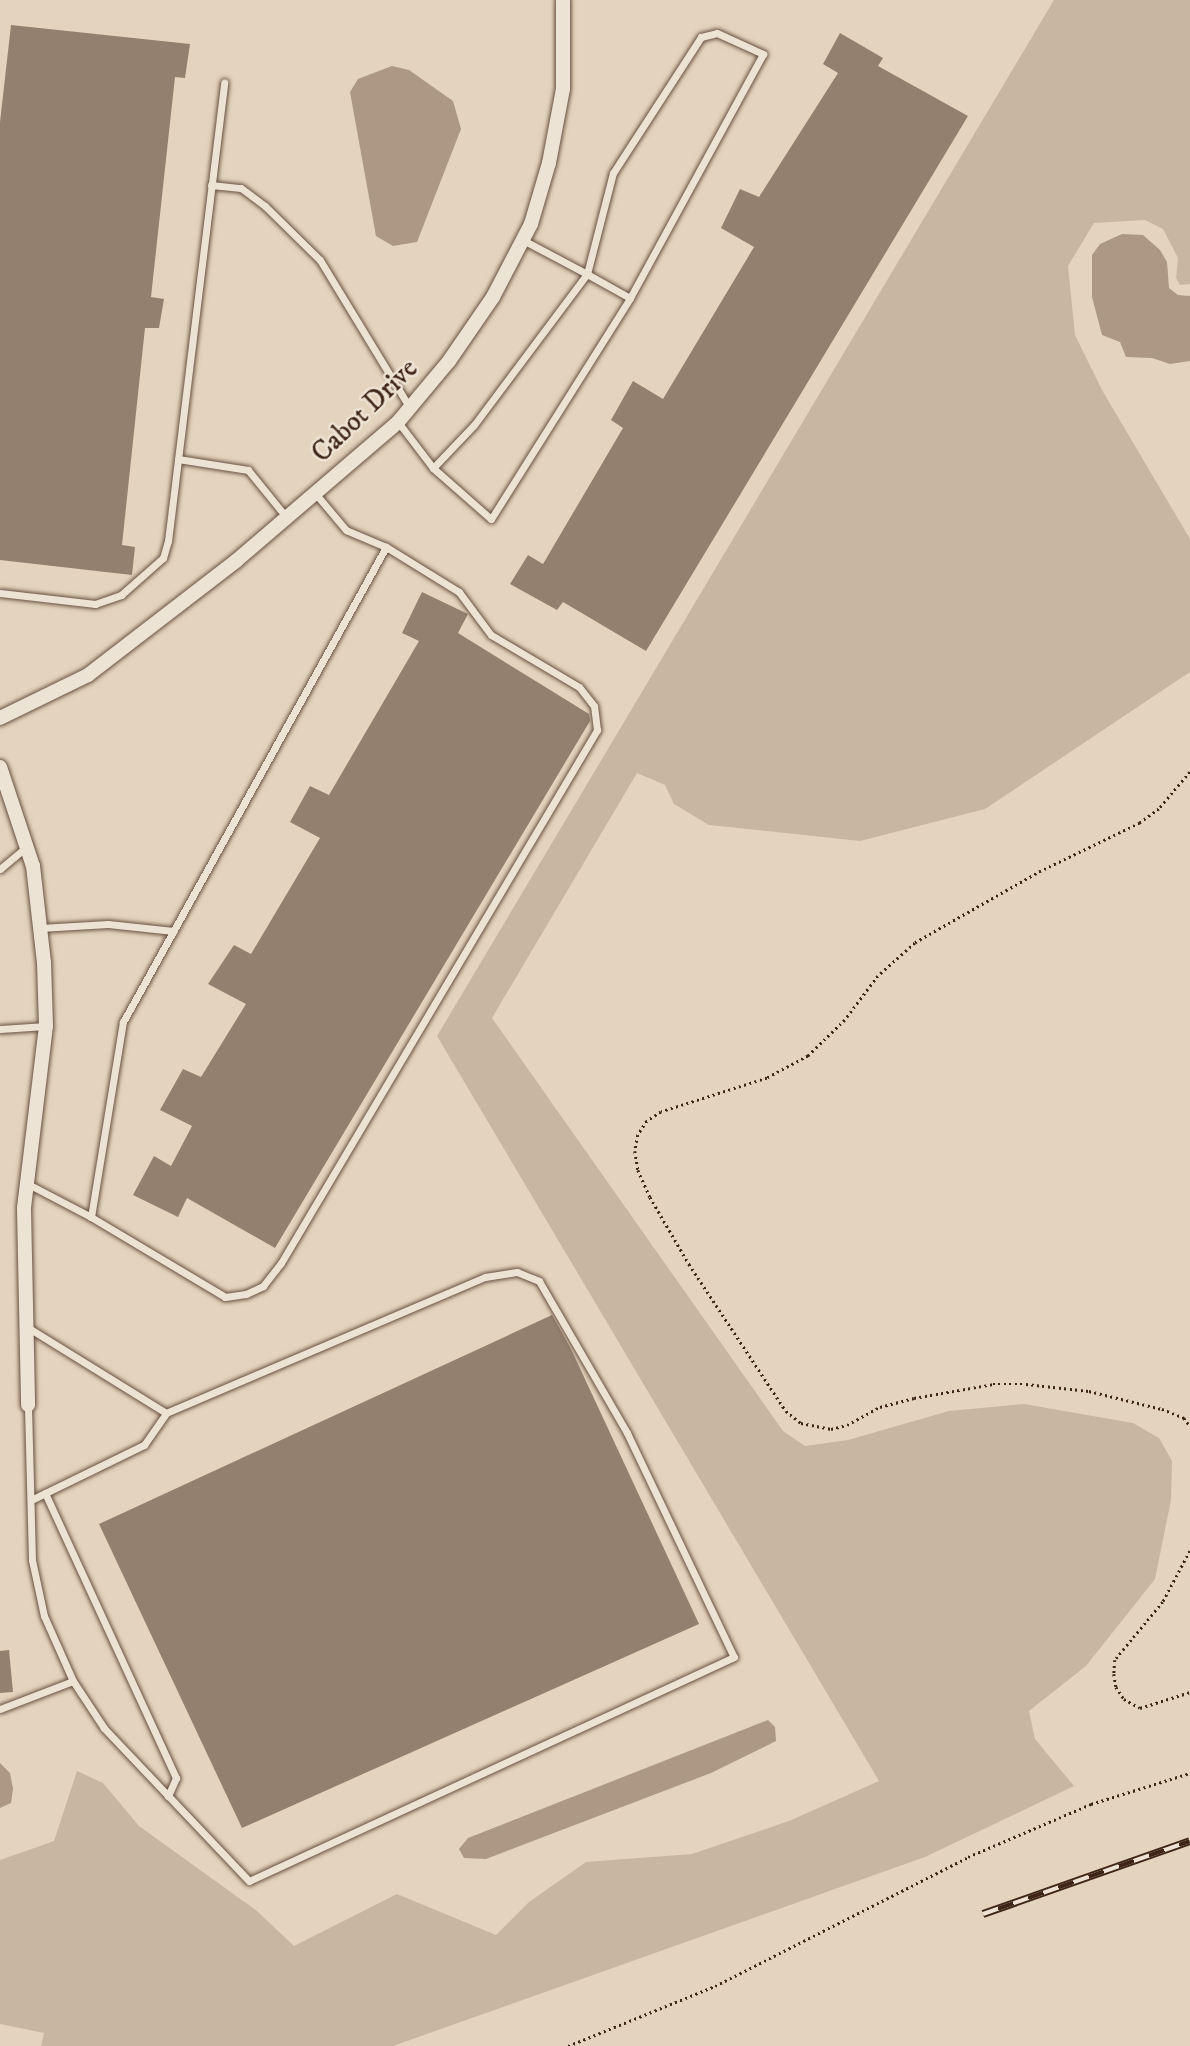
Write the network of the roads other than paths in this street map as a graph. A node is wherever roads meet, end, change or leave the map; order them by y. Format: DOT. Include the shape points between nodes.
graph roads {
  1 [pos="563,0"];
  2 [pos="224,82"];
  3 [pos="211,185"];
  4 [pos="523,240"];
  5 [pos="587,274"];
  6 [pos="630,298"];
  7 [pos="410,408"];
  8 [pos="398,422"];
  9 [pos="178,459"];
  10 [pos="433,468"];
  11 [pos="315,494"];
  12 [pos="287,518"];
  13 [pos="386,547"];
  14 [pos="0,593"];
  15 [pos="0,718"];
  16 [pos="0,767"];
  17 [pos="26,847"];
  18 [pos="0,869"];
  19 [pos="40,928"];
  20 [pos="174,931"];
  21 [pos="46,1026"];
  22 [pos="0,1029"];
  23 [pos="28,1184"];
  24 [pos="92,1217"];
  25 [pos="26,1327"];
  26 [pos="28,1405"];
  27 [pos="166,1413"];
  28 [pos="45,1493"];
  29 [pos="31,1500"];
  30 [pos="73,1681"];
  31 [pos="0,1709"];
  32 [pos="169,1796"];
  1 -- 4 [label="street, Cabot Drive" via="563,89 549,163"];
  2 -- 3 [label="lane"];
  3 -- 7 [label="lane" via="241,188 320,260"];
  3 -- 9 [label="lane"];
  4 -- 5 [label="lane"];
  4 -- 7 [label="street, Cabot Drive" via="493,297"];
  5 -- 6 [label="lane"];
  5 -- 6 [label="lane" via="613,173 701,37 717,33 763,54"];
  5 -- 10 [label="lane" via="474,425"];
  6 -- 10 [label="lane" via="491,519"];
  7 -- 8 [label="street, Cabot Drive"];
  8 -- 10 [label="lane"];
  8 -- 11 [label="street, Cabot Drive"];
  9 -- 12 [label="lane" via="248,470"];
  9 -- 14 [label="lane" via="163,558 121,595 95,604"];
  11 -- 12 [label="street, Cabot Drive"];
  11 -- 13 [label="lane" via="346,530"];
  12 -- 15 [label="street, Cabot Drive" via="88,675"];
  13 -- 20 [label="lane"];
  13 -- 24 [label="lane" via="459,592 491,635 579,687 594,706 597,730 281,1263 263,1286 225,1297"];
  16 -- 17 [label="street"];
  17 -- 18 [label="lane"];
  17 -- 19 [label="street" via="33,866"];
  19 -- 20 [label="lane" via="108,924"];
  19 -- 21 [label="street"];
  20 -- 24 [label="lane" via="123,1022"];
  21 -- 22 [label="lane"];
  21 -- 23 [label="street"];
  23 -- 24 [label="lane"];
  23 -- 25 [label="street" via="24,1209"];
  25 -- 26 [label="street"];
  25 -- 27 [label="lane"];
  26 -- 29 [label="lane"];
  27 -- 28 [label="lane" via="144,1445"];
  27 -- 32 [label="lane" via="485,1278 517,1272 539,1280 627,1433 734,1657 249,1881"];
  28 -- 29 [label="lane"];
  28 -- 32 [label="lane" via="176,1778"];
  29 -- 30 [label="lane" via="32,1560 44,1616"];
  30 -- 31 [label="lane"];
  30 -- 32 [label="lane" via="104,1728"];
}
